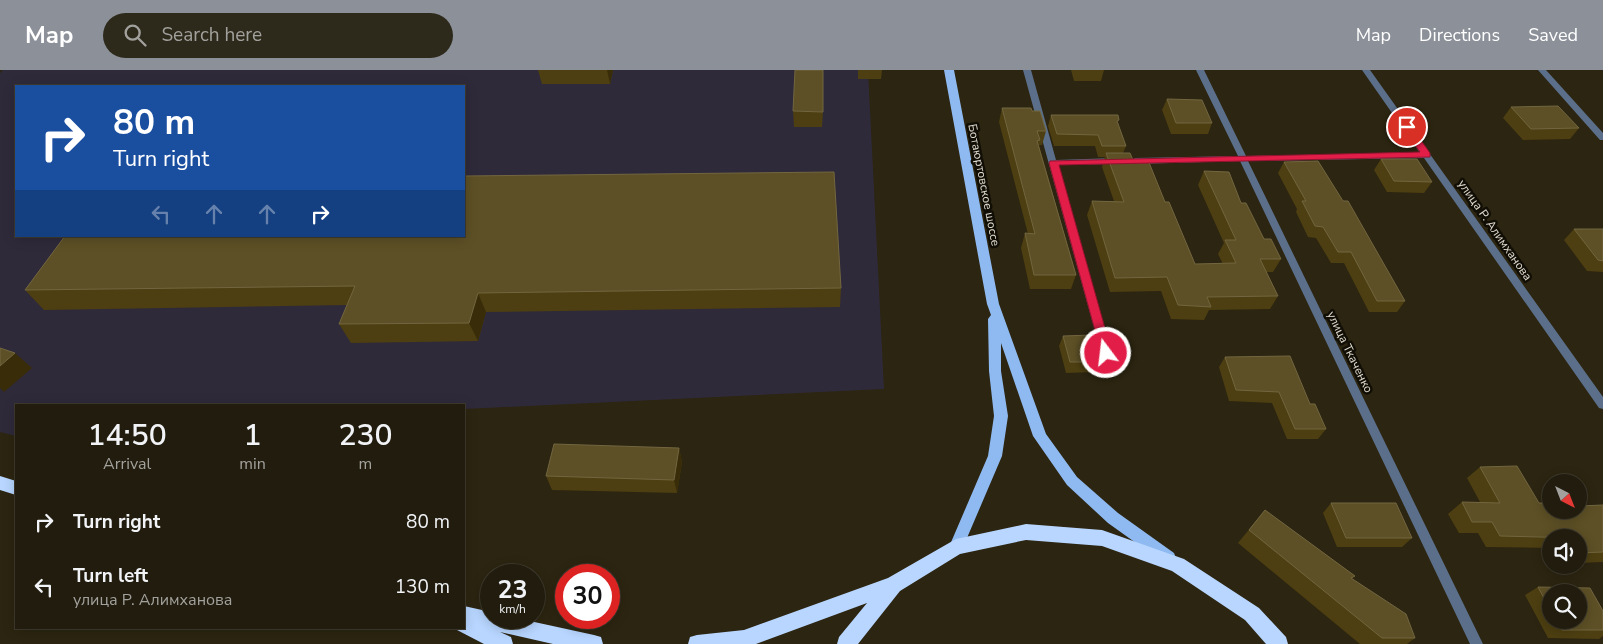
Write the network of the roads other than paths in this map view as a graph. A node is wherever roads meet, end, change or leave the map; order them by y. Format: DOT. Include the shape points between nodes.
graph roads {
  1 [pos="949,70"];
  2 [pos="1027,70"];
  3 [pos="1200,70"];
  4 [pos="1366,70"];
  5 [pos="1542,70"];
  6 [pos="1603,138"];
  7 [pos="1427,155"];
  8 [pos="1242,158"];
  9 [pos="1053,163"];
  10 [pos="993,304"];
  11 [pos="1106,353"];
  12 [pos="1603,405"];
  13 [pos="0,483"];
  14 [pos="15,488"];
  15 [pos="956,547"];
  16 [pos="1178,565"];
  17 [pos="894,584"];
  18 [pos="465,615"];
  19 [pos="465,624"];
  20 [pos="504,644"];
  21 [pos="594,644"];
  22 [pos="697,644"];
  23 [pos="846,644"];
  24 [pos="1279,644"];
  25 [pos="1477,644"];
  1 -- 10 [label="main road, Ботаюртовское шоссе"];
  2 -- 9 [label="street"];
  3 -- 8 [label="street, улица Ткаченко"];
  4 -- 7 [label="street, улица Р. Алимханова"];
  5 -- 6 [label="street"];
  7 -- 8 [label="street"];
  7 -- 12 [label="street, улица Р. Алимханова"];
  8 -- 9 [label="street"];
  8 -- 25 [label="street, улица Ткаченко"];
  9 -- 11 [label="street"];
  10 -- 15 [label="main road" via="1000,424 994,456"];
  10 -- 16 [label="main road" via="1040,436 1072,481 1113,518"];
  13 -- 14 [label="highway"];
  15 -- 16 [label="highway" via="1026,532 1102,538"];
  15 -- 17 [label="highway"];
  16 -- 24 [label="highway" via="1252,614"];
  17 -- 22 [label="highway" via="744,639"];
  17 -- 23 [label="highway"];
  18 -- 21 [label="highway"];
  19 -- 20 [label="highway"];
}
